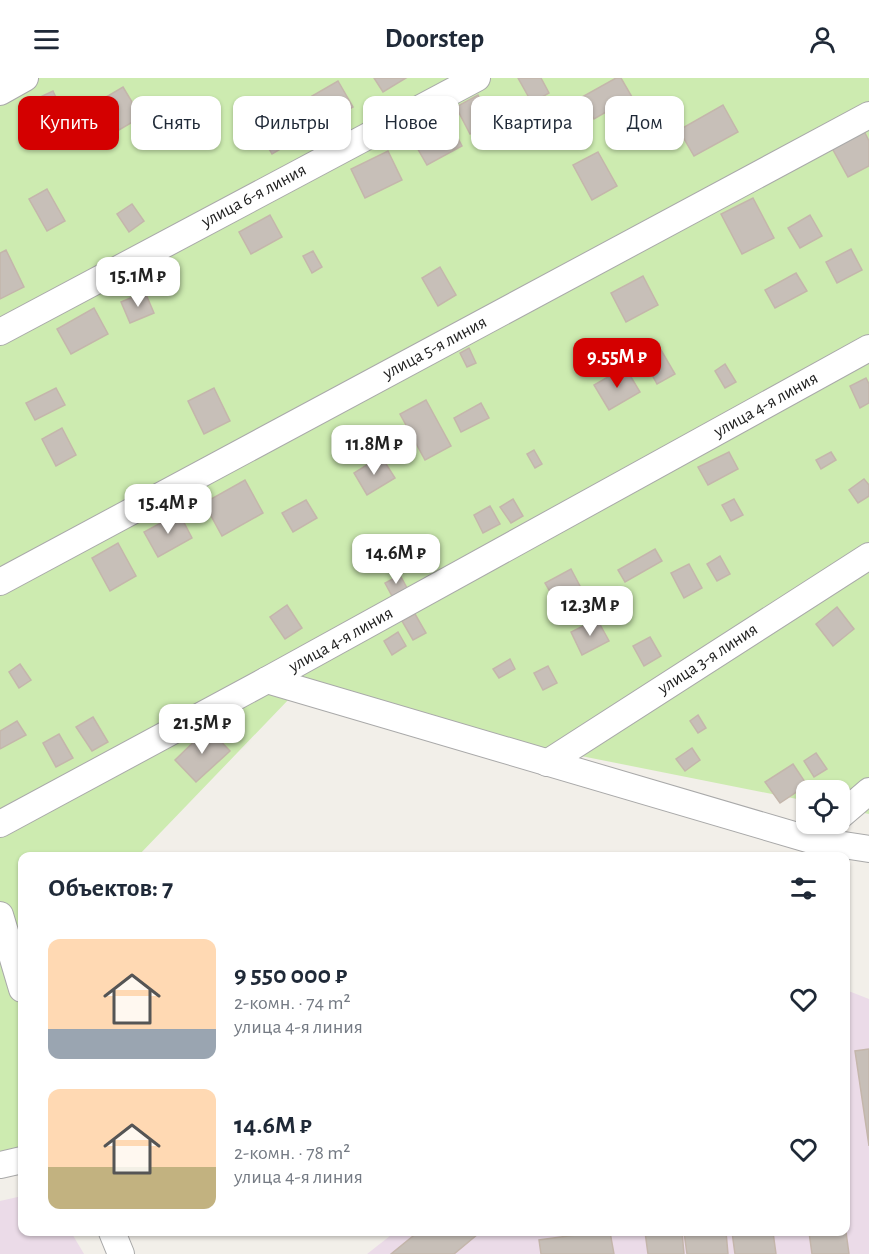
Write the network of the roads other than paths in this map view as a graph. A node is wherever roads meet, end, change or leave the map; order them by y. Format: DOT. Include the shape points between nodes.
graph roads {
  1 [pos="25,78"];
  2 [pos="477,78"];
  3 [pos="0,92"];
  4 [pos="869,115"];
  5 [pos="0,332"];
  6 [pos="869,348"];
  7 [pos="869,556"];
  8 [pos="0,582"];
  9 [pos="267,680"];
  10 [pos="547,763"];
  11 [pos="869,791"];
  12 [pos="850,807"];
  13 [pos="0,824"];
  14 [pos="818,834"];
  15 [pos="811,840"];
  16 [pos="869,849"];
  17 [pos="0,915"];
  18 [pos="18,976"];
  19 [pos="18,1161"];
  20 [pos="0,1165"];
  21 [pos="114,1236"];
  22 [pos="121,1254"];
  1 -- 3 [label="street"];
  2 -- 5 [label="street, улица 6-я линия"];
  4 -- 8 [label="street, улица 5-я линия"];
  6 -- 9 [label="street, улица 4-я линия"];
  7 -- 10 [label="street, улица 3-я линия"];
  9 -- 10 [label="street"];
  9 -- 13 [label="street, улица 4-я линия"];
  10 -- 15 [label="street"];
  11 -- 12 [label="street"];
  14 -- 15 [label="street"];
  15 -- 16 [label="street"];
  17 -- 18 [label="street"];
  19 -- 20 [label="street"];
  21 -- 22 [label="street"];
}
